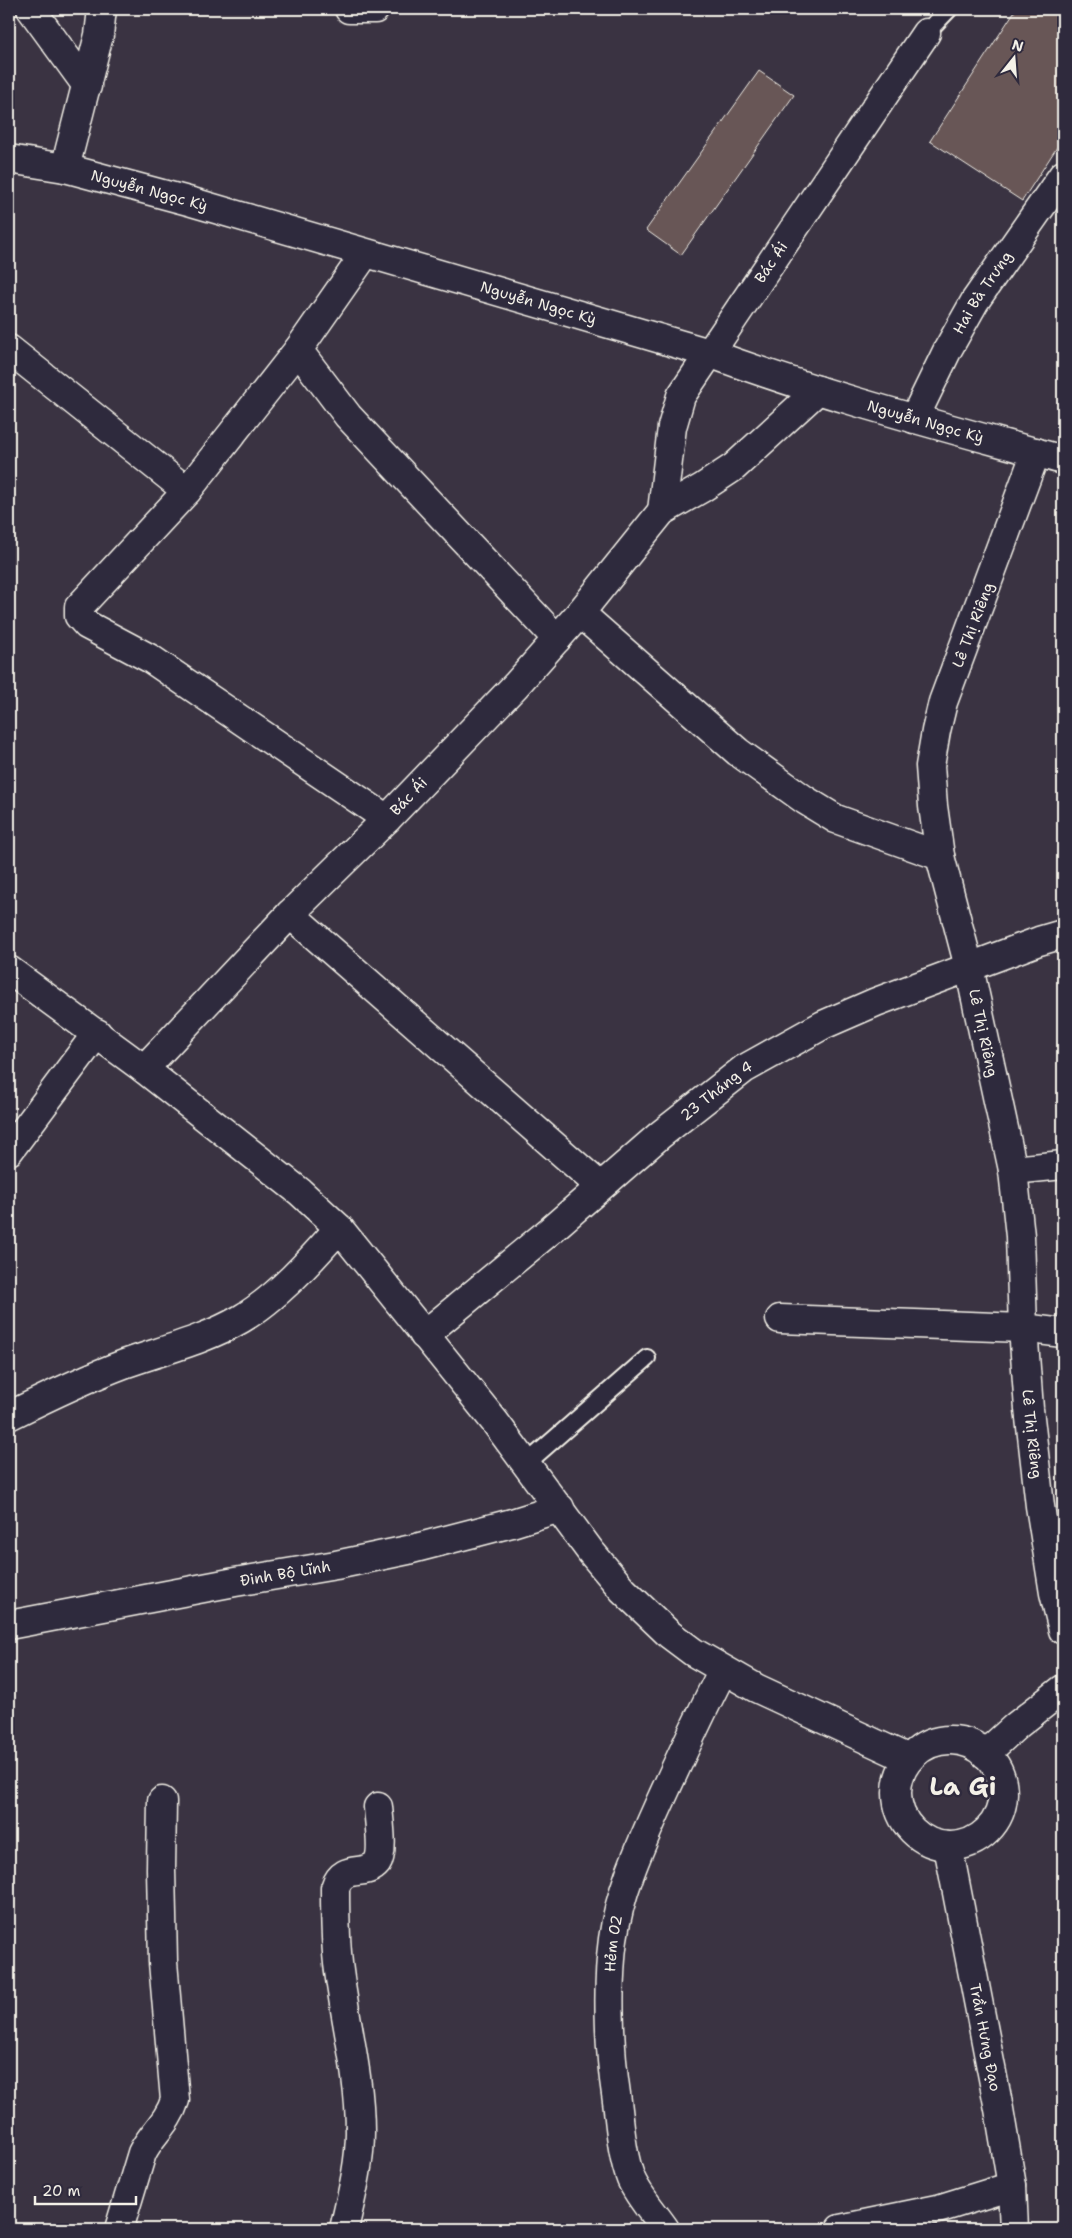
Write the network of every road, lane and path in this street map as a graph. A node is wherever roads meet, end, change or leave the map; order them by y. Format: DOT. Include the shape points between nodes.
graph roads {
  1 [pos="32,9"];
  2 [pos="102,9"];
  3 [pos="349,9"];
  4 [pos="375,9"];
  5 [pos="950,9"];
  6 [pos="926,33"];
  7 [pos="86,86"];
  8 [pos="9,159"];
  9 [pos="65,168"];
  10 [pos="1063,175"];
  11 [pos="365,254"];
  12 [pos="9,349"];
  13 [pos="298,350"];
  14 [pos="709,353"];
  15 [pos="818,390"];
  16 [pos="914,418"];
  17 [pos="1036,452"];
  18 [pos="1063,460"];
  19 [pos="188,491"];
  20 [pos="662,511"];
  21 [pos="580,613"];
  22 [pos="557,639"];
  23 [pos="387,819"];
  24 [pos="940,856"];
  25 [pos="290,914"];
  26 [pos="1063,934"];
  27 [pos="969,967"];
  28 [pos="9,970"];
  29 [pos="97,1033"];
  30 [pos="144,1069"];
  31 [pos="9,1151"];
  32 [pos="1063,1165"];
  33 [pos="1013,1170"];
  34 [pos="600,1186"];
  35 [pos="339,1228"];
  36 [pos="780,1319"];
  37 [pos="1023,1328"];
  38 [pos="1063,1333"];
  39 [pos="424,1335"];
  40 [pos="647,1358"];
  41 [pos="9,1416"];
  42 [pos="527,1464"];
  43 [pos="560,1508"];
  44 [pos="9,1625"];
  45 [pos="1063,1630"];
  46 [pos="723,1670"];
  47 [pos="1063,1689"];
  48 [pos="985,1754"];
  49 [pos="909,1759"];
  50 [pos="162,1801"];
  51 [pos="378,1807"];
  52 [pos="948,1846"];
  53 [pos="1012,2186"];
  54 [pos="119,2229"];
  55 [pos="344,2229"];
  56 [pos="665,2229"];
  57 [pos="840,2229"];
  58 [pos="1014,2229"];
  1 -- 7 [label="street"];
  2 -- 7 [label="street"];
  3 -- 4 [label="street"];
  5 -- 6 [label="lane"];
  6 -- 14 [label="street, Bác Ái"];
  7 -- 9 [label="street"];
  8 -- 9 [label="street, Nguyễn Ngọc Kỳ"];
  9 -- 11 [label="street, Nguyễn Ngọc Kỳ"];
  10 -- 16 [label="street, Hai Bà Trưng" via="974,300"];
  11 -- 13 [label="street"];
  11 -- 14 [label="street, Nguyễn Ngọc Kỳ"];
  12 -- 19 [label="street"];
  13 -- 19 [label="street"];
  13 -- 22 [label="street" via="348,416"];
  14 -- 15 [label="street, Nguyễn Ngọc Kỳ"];
  14 -- 20 [label="street, Bác Ái" via="681,396 672,427"];
  15 -- 16 [label="street, Nguyễn Ngọc Kỳ"];
  15 -- 20 [label="street, Bác Ái" via="734,467"];
  16 -- 17 [label="street, Nguyễn Ngọc Kỳ"];
  17 -- 18 [label="street, Nguyễn Ngọc Kỳ"];
  17 -- 24 [label="street, Lê Thị Riêng" via="943,702 930,766"];
  19 -- 23 [label="street" via="80,607 79,616 87,625 151,659"];
  20 -- 21 [label="street, Bác Ái"];
  21 -- 22 [label="street, Bác Ái"];
  21 -- 24 [label="street" via="738,752 805,800 836,819"];
  22 -- 23 [label="street, Bác Ái"];
  23 -- 25 [label="street, Bác Ái"];
  24 -- 27 [label="street, Lê Thị Riêng"];
  25 -- 30 [label="street, Bác Ái"];
  25 -- 34 [label="street"];
  26 -- 27 [label="street, 23 Tháng 4"];
  27 -- 33 [label="street, Lê Thị Riêng"];
  27 -- 34 [label="street, 23 Tháng 4" via="823,1025 744,1069 660,1134"];
  28 -- 29 [label="street"];
  29 -- 30 [label="street"];
  29 -- 31 [label="street"];
  30 -- 35 [label="street" via="300,1192"];
  32 -- 33 [label="street"];
  33 -- 37 [label="street, Lê Thị Riêng" via="1020,1236"];
  34 -- 39 [label="street, 23 Tháng 4"];
  35 -- 39 [label="street"];
  35 -- 41 [label="street" via="296,1274 242,1318 207,1335 70,1386"];
  36 -- 37 [label="street"];
  37 -- 38 [label="street"];
  37 -- 45 [label="street, Lê Thị Riêng" via="1040,1506"];
  39 -- 42 [label="street"];
  40 -- 42 [label="lane"];
  42 -- 43 [label="street"];
  43 -- 44 [label="street, Đinh Bộ Lĩnh" via="448,1541 381,1556"];
  43 -- 46 [label="street" via="592,1552 647,1614 693,1652"];
  46 -- 49 [label="street"];
  46 -- 56 [label="street, Hẻm 02" via="634,1860 613,1938 610,1974 612,2071 625,2155 636,2189"];
  47 -- 48 [label="street"];
  48 -- 49 [label="street" via="967,1743 951,1740 921,1748"];
  48 -- 52 [label="street" via="1000,1775 1002,1807 986,1833 972,1842"];
  49 -- 52 [label="street" via="896,1788 902,1819 925,1841"];
  50 -- 54 [label="street" via="163,1962 175,2100 168,2119 142,2152"];
  51 -- 55 [label="street" via="380,1849 377,1862 370,1868 342,1875 335,1888 339,1970 360,2106 357,2170"];
  52 -- 53 [label="street, Trần Hưng Đạo"];
  53 -- 57 [label="street" via="938,2210"];
  53 -- 58 [label="street, Trần Hưng Đạo"];
}
